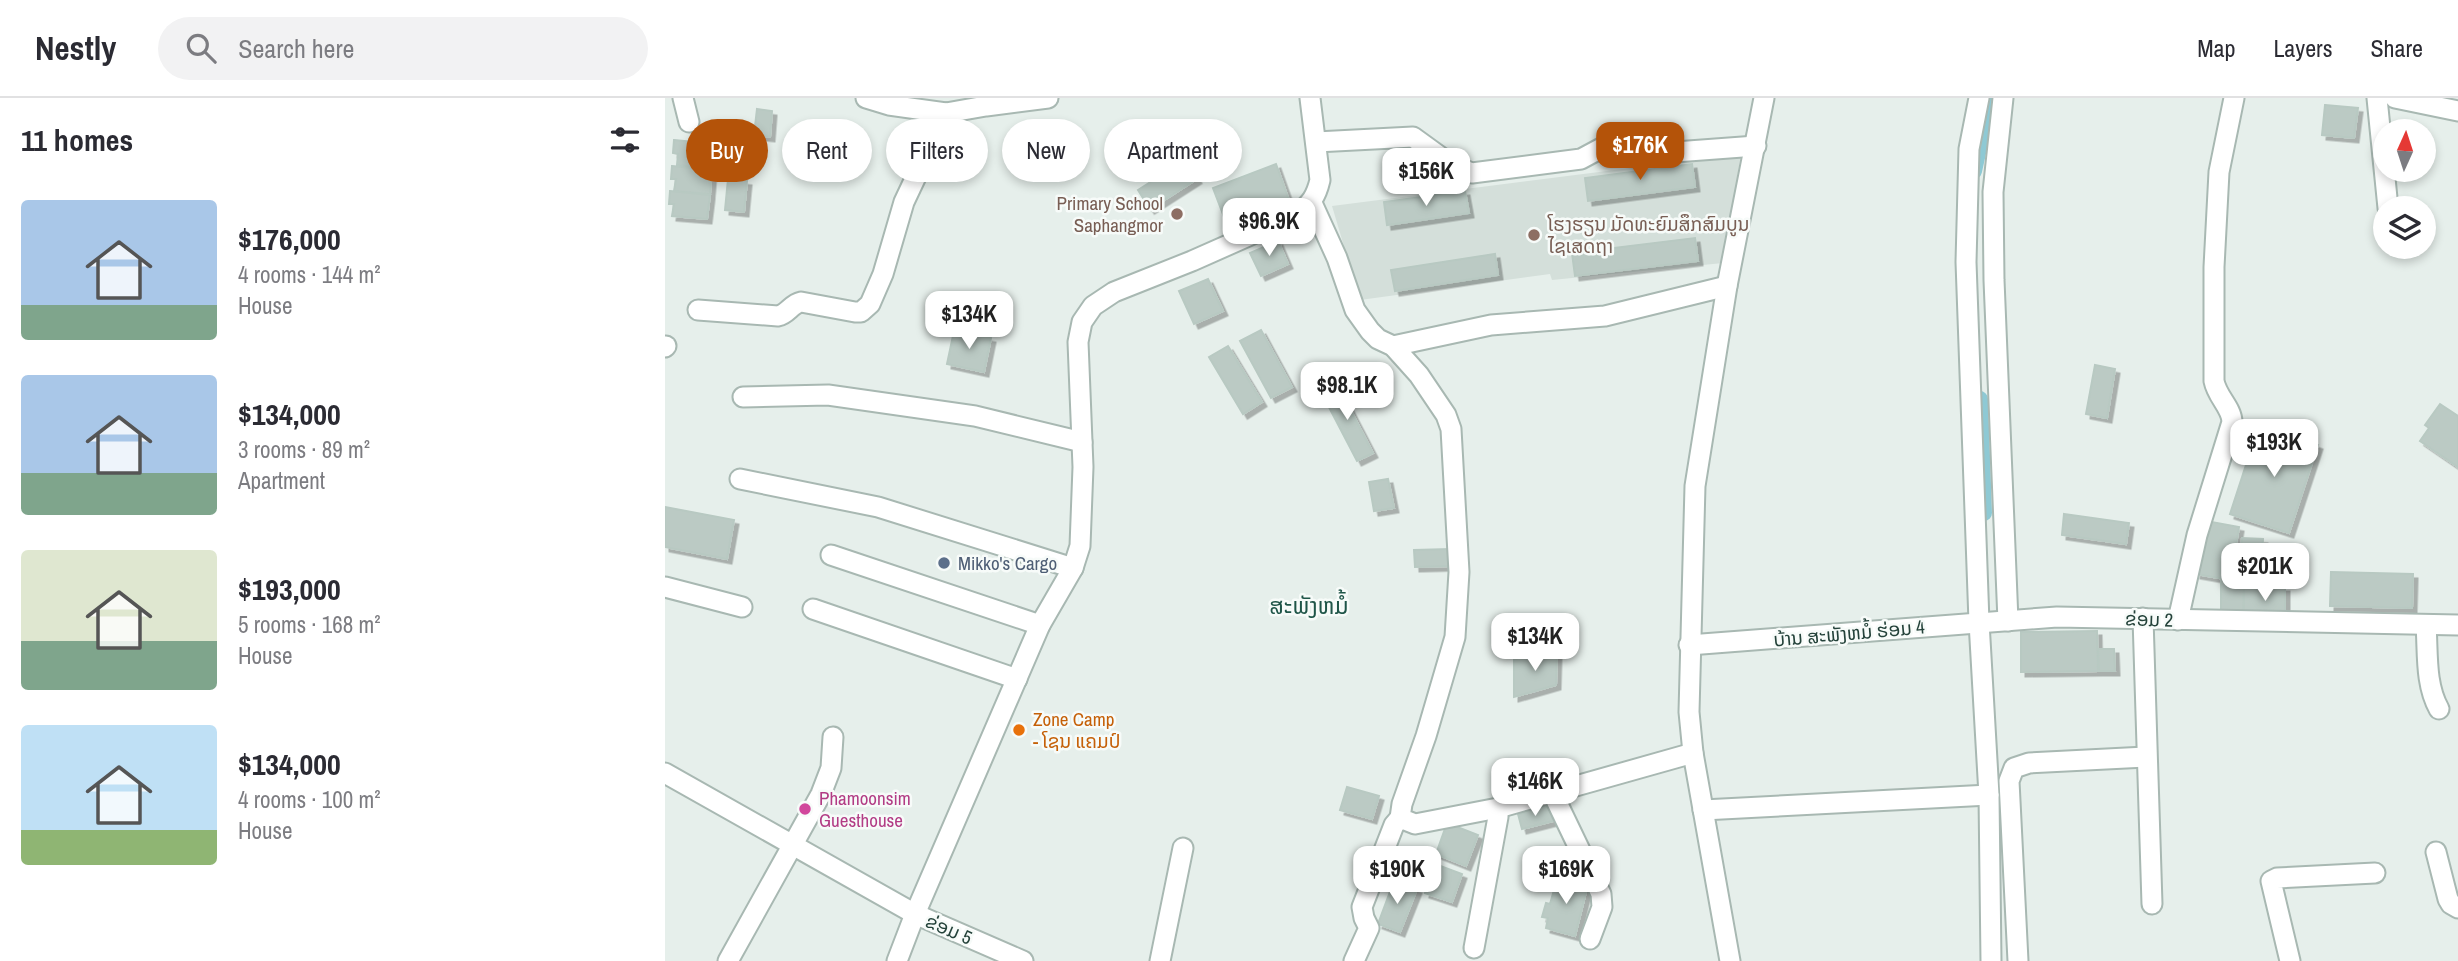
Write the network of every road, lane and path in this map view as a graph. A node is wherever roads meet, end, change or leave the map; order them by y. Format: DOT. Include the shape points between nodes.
graph roads {
  1 [pos="683,98"];
  2 [pos="866,98"];
  3 [pos="1048,98"];
  4 [pos="1310,98"];
  5 [pos="1765,98"];
  6 [pos="1979,98"];
  7 [pos="2003,98"];
  8 [pos="2234,98"];
  9 [pos="2377,98"];
  10 [pos="2395,98"];
  11 [pos="2458,111"];
  12 [pos="946,113"];
  13 [pos="688,119"];
  14 [pos="1316,142"];
  15 [pos="1756,146"];
  16 [pos="2387,196"];
  17 [pos="1312,203"];
  18 [pos="1727,286"];
  19 [pos="698,310"];
  20 [pos="1393,346"];
  21 [pos="743,397"];
  22 [pos="1082,442"];
  23 [pos="740,479"];
  24 [pos="831,555"];
  25 [pos="1073,568"];
  26 [pos="665,587"];
  27 [pos="742,607"];
  28 [pos="813,609"];
  29 [pos="2143,618"];
  30 [pos="2178,620"];
  31 [pos="2008,621"];
  32 [pos="1979,622"];
  33 [pos="1040,625"];
  34 [pos="2427,625"];
  35 [pos="2458,625"];
  36 [pos="1689,645"];
  37 [pos="1017,679"];
  38 [pos="2439,709"];
  39 [pos="834,737"];
  40 [pos="1693,752"];
  41 [pos="2146,757"];
  42 [pos="665,773"];
  43 [pos="1553,794"];
  44 [pos="1989,794"];
  45 [pos="1498,808"];
  46 [pos="1703,810"];
  47 [pos="1400,818"];
  48 [pos="793,847"];
  49 [pos="1183,848"];
  50 [pos="2436,852"];
  51 [pos="2375,873"];
  52 [pos="2152,904"];
  53 [pos="2458,908"];
  54 [pos="915,915"];
  55 [pos="1590,939"];
  56 [pos="1474,948"];
  57 [pos="728,961"];
  58 [pos="897,961"];
  59 [pos="1023,961"];
  60 [pos="1160,961"];
  61 [pos="1353,961"];
  62 [pos="1730,961"];
  63 [pos="1991,961"];
  64 [pos="2018,961"];
  65 [pos="2290,961"];
  1 -- 13 [label="street"];
  2 -- 12 [label="street"];
  3 -- 12 [label="street"];
  4 -- 14 [label="street"];
  5 -- 15 [label="street"];
  6 -- 32 [label="street" via="1969,149 1966,262"];
  7 -- 31 [label="street" via="1993,192"];
  8 -- 30 [label="street" via="2219,172 2214,267 2214,381 2232,422 2197,535"];
  9 -- 16 [label="street"];
  10 -- 11 [label="street"];
  12 -- 19 [label="street" via="904,202 883,274 866,309 855,312 801,302 778,316"];
  14 -- 15 [label="street" via="1413,137 1453,166 1472,173 1581,159 1635,135 1675,152"];
  14 -- 17 [label="street" via="1319,180"];
  15 -- 18 [label="street"];
  17 -- 20 [label="street" via="1355,310 1378,339"];
  17 -- 22 [label="street" via="1298,214 1114,292 1093,306 1082,323 1078,342"];
  18 -- 20 [label="street" via="1605,316 1491,325"];
  18 -- 36 [label="street" via="1695,486"];
  20 -- 47 [label="street" via="1419,375 1451,429 1459,572 1455,637"];
  21 -- 22 [label="street" via="828,395 975,416"];
  22 -- 25 [label="street" via="1080,546"];
  23 -- 25 [label="street" via="879,507"];
  24 -- 33 [label="street"];
  25 -- 33 [label="street"];
  26 -- 27 [label="street"];
  28 -- 37 [label="street"];
  29 -- 30 [label="street, ຂ່ອມ 2"];
  29 -- 31 [label="street, ຂ່ອມ 2"];
  29 -- 41 [label="street"];
  30 -- 34 [label="street, ຂ່ອມ 2"];
  31 -- 32 [label="street, ບ້ານ ສະພັງຫມໍ້ ຮ່ອມ 4"];
  32 -- 36 [label="street, ບ້ານ ສະພັງຫມໍ້ ຮ່ອມ 4"];
  32 -- 44 [label="street"];
  33 -- 37 [label="street"];
  34 -- 35 [label="street, ຂ່ອມ 2"];
  34 -- 38 [label="street" via="2429,682"];
  36 -- 40 [label="street"];
  37 -- 54 [label="street"];
  39 -- 48 [label="street" via="827,781"];
  40 -- 43 [label="street"];
  40 -- 46 [label="street"];
  41 -- 52 [label="street"];
  41 -- 64 [label="street" via="2029,763 2014,768 2009,781"];
  42 -- 48 [label="street, ຂ່ອມ 5"];
  43 -- 45 [label="street"];
  43 -- 55 [label="street" via="1601,894 1602,907"];
  44 -- 46 [label="street"];
  44 -- 63 [label="street"];
  45 -- 47 [label="street" via="1415,824"];
  45 -- 56 [label="street"];
  46 -- 62 [label="street"];
  47 -- 61 [label="street" via="1362,907 1369,928"];
  48 -- 54 [label="street, ຂ່ອມ 5"];
  48 -- 57 [label="street"];
  49 -- 60 [label="street"];
  50 -- 53 [label="street" via="2448,899"];
  51 -- 65 [label="street" via="2271,881"];
  54 -- 58 [label="street"];
  54 -- 59 [label="street, ຂ່ອມ 5"];
}
